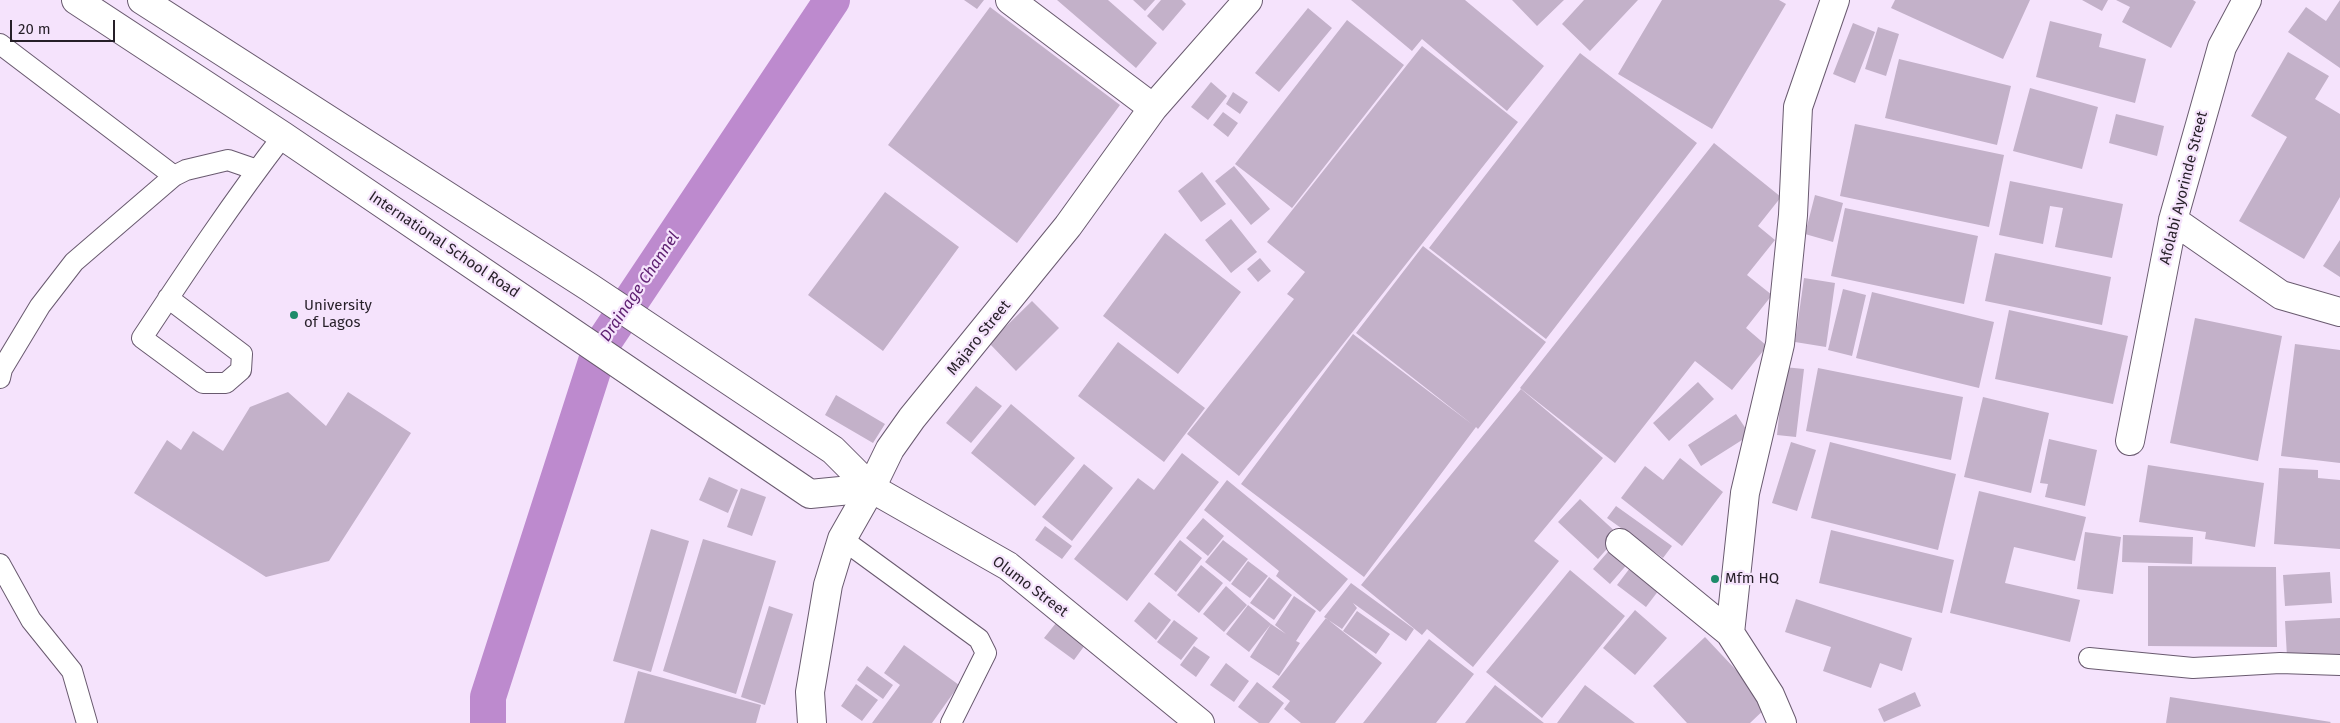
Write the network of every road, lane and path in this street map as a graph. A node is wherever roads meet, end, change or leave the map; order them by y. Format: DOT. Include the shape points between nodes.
graph roads {
  1 [pos="76,0"];
  2 [pos="142,0"];
  3 [pos="1010,0"];
  4 [pos="1248,0"];
  5 [pos="1834,0"];
  6 [pos="2247,0"];
  7 [pos="0,44"];
  8 [pos="1153,108"];
  9 [pos="283,136"];
  10 [pos="257,170"];
  11 [pos="174,176"];
  12 [pos="2172,220"];
  13 [pos="168,298"];
  14 [pos="2340,312"];
  15 [pos="0,378"];
  16 [pos="2130,441"];
  17 [pos="871,488"];
  18 [pos="842,539"];
  19 [pos="1620,543"];
  20 [pos="0,564"];
  21 [pos="1730,634"];
  22 [pos="2089,658"];
  23 [pos="2340,665"];
  24 [pos="87,723"];
  25 [pos="812,723"];
  26 [pos="950,723"];
  27 [pos="1200,723"];
  28 [pos="1782,723"];
  1 -- 9 [label="street, International School Road"];
  2 -- 17 [label="street, Olumo Street" via="589,287 833,450"];
  3 -- 8 [label="street"];
  4 -- 8 [label="street, Majaro Street"];
  5 -- 21 [label="street" via="1798,107 1793,216 1780,344 1746,493"];
  6 -- 12 [label="street, Afolabi Ayorinde Street" via="2222,48"];
  7 -- 11 [label="lane"];
  8 -- 17 [label="street, Majaro Street" via="1068,226 912,418 890,449"];
  9 -- 10 [label="lane"];
  9 -- 17 [label="street, International School Road" via="810,494"];
  10 -- 11 [label="lane" via="228,160"];
  10 -- 13 [label="lane"];
  11 -- 15 [label="lane" via="74,262 40,306 2,369"];
  12 -- 14 [label="street" via="2281,295"];
  12 -- 16 [label="street, Afolabi Ayorinde Street"];
  13 -- 13 [label="lane" via="142,338 202,383 226,383 241,370 242,354"];
  17 -- 18 [label="street, Majaro Street"];
  17 -- 27 [label="street, Olumo Street" via="1008,566"];
  18 -- 25 [label="street, Majaro Street" via="828,585 810,692"];
  18 -- 26 [label="lane" via="979,639 986,652"];
  19 -- 21 [label="street"];
  20 -- 24 [label="lane" via="31,620 72,671"];
  21 -- 28 [label="street" via="1770,695"];
  22 -- 23 [label="lane" via="2193,668 2280,663"];
}
